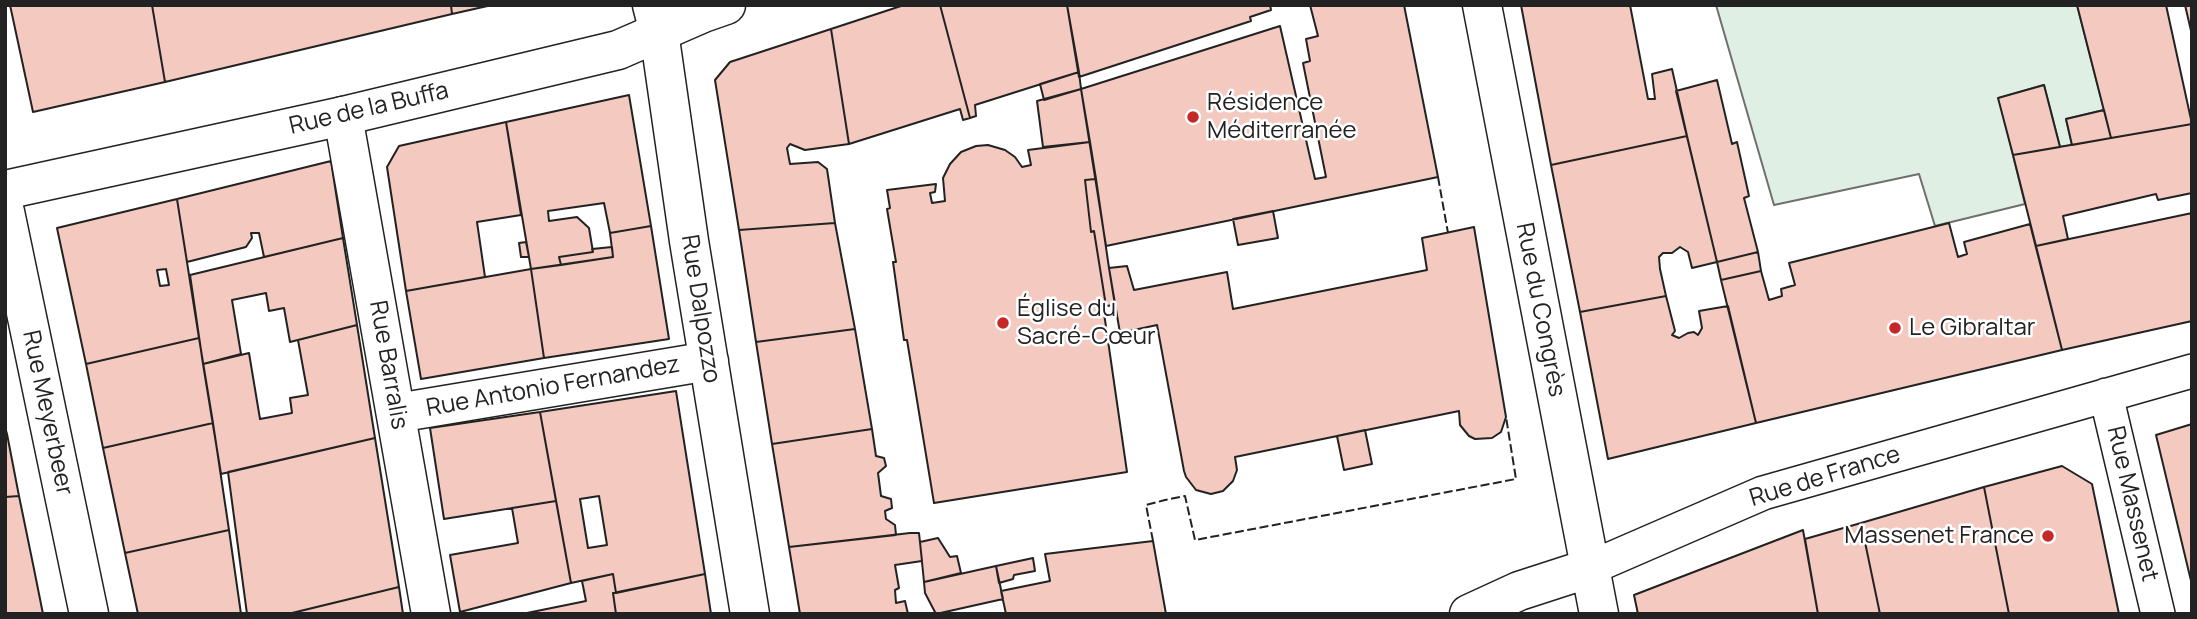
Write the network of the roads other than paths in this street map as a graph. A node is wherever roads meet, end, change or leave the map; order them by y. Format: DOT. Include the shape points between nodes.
graph roads {
  1 [pos="726,5"];
  2 [pos="1482,5"];
  3 [pos="656,19"];
  4 [pos="343,116"];
  5 [pos="5,190"];
  6 [pos="5,212"];
  7 [pos="709,361"];
  8 [pos="2192,372"];
  9 [pos="2106,395"];
  10 [pos="397,413"];
  11 [pos="1590,568"];
  12 [pos="89,614"];
  13 [pos="430,614"];
  14 [pos="750,614"];
  15 [pos="1469,614"];
  16 [pos="1599,614"];
  17 [pos="2158,614"];
  1 -- 3 [label="street, Rue de la Buffa"];
  2 -- 11 [label="street, Rue du Congrès"];
  3 -- 4 [label="street, Rue de la Buffa" via="618,50"];
  3 -- 7 [label="street, Rue Dalpozzo"];
  4 -- 5 [label="street, Rue de la Buffa"];
  4 -- 10 [label="street, Rue Barralis"];
  6 -- 12 [label="street, Rue Meyerbeer"];
  7 -- 10 [label="street, Rue Antonio Fernandez"];
  7 -- 14 [label="street, Rue Dalpozzo"];
  8 -- 9 [label="street, Rue de France"];
  9 -- 11 [label="street, Rue de France" via="1762,493"];
  9 -- 17 [label="street, Rue Massenet"];
  10 -- 13 [label="street, Rue Barralis"];
  11 -- 15 [label="street, Rue de France" via="1519,591"];
  11 -- 16 [label="street, Rue du Congrès"];
}
